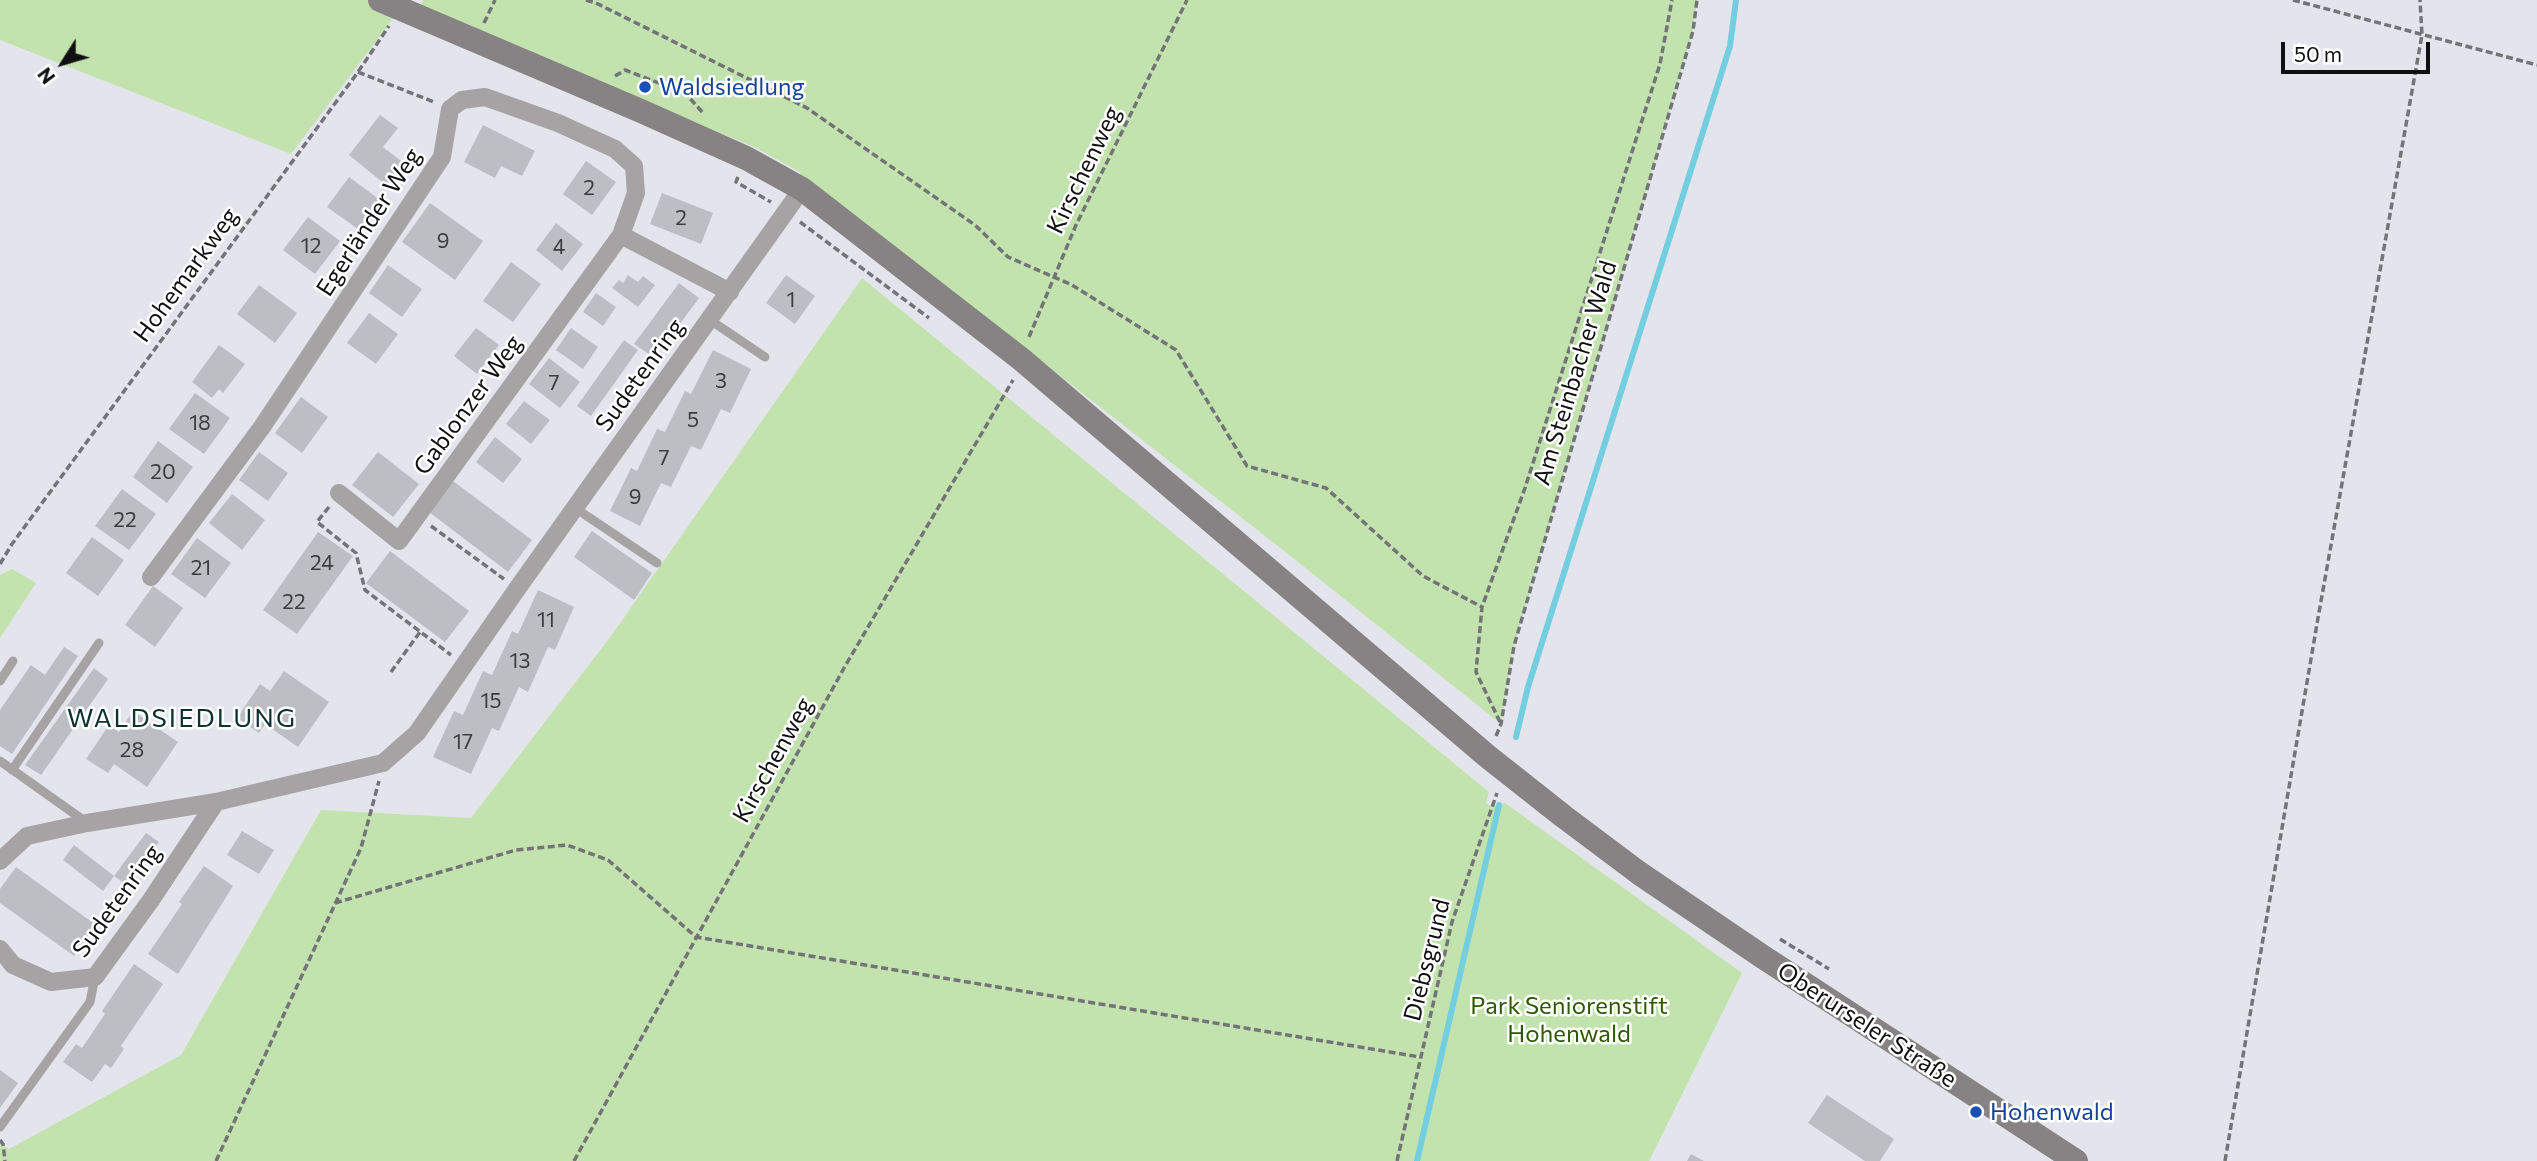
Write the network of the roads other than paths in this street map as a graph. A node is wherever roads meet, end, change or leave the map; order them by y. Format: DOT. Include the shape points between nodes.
graph roads {
  1 [pos="391,4"];
  2 [pos="802,188"];
  3 [pos="621,235"];
  4 [pos="730,292"];
  5 [pos="710,320"];
  6 [pos="765,357"];
  7 [pos="339,493"];
  8 [pos="575,508"];
  9 [pos="657,563"];
  10 [pos="151,577"];
  11 [pos="99,643"];
  12 [pos="13,661"];
  13 [pos="0,681"];
  14 [pos="0,761"];
  15 [pos="12,770"];
  16 [pos="216,802"];
  17 [pos="87,823"];
  18 [pos="0,861"];
  19 [pos="0,948"];
  20 [pos="95,977"];
  21 [pos="0,1127"];
  22 [pos="2061,1155"];
  1 -- 2 [label="main road, Oberurseler Straße" via="746,158"];
  2 -- 4 [label="street, Sudetenring"];
  2 -- 22 [label="main road, Oberurseler Straße" via="1508,773 1639,873"];
  3 -- 4 [label="street"];
  3 -- 7 [label="street, Gablonzer Weg" via="399,541"];
  3 -- 10 [label="street, Egerländer Weg" via="636,193 634,166 615,149 485,97 461,100 450,109 442,157 262,427"];
  4 -- 5 [label="street, Sudetenring"];
  5 -- 6 [label="lane"];
  5 -- 8 [label="street, Sudetenring"];
  8 -- 9 [label="lane"];
  8 -- 16 [label="street, Sudetenring" via="417,733 383,763"];
  11 -- 15 [label="lane"];
  12 -- 13 [label="lane"];
  14 -- 15 [label="lane"];
  15 -- 17 [label="lane"];
  16 -- 17 [label="street, Sudetenring"];
  16 -- 20 [label="street, Sudetenring"];
  17 -- 18 [label="street, Sudetenring" via="27,836"];
  19 -- 20 [label="street, Sudetenring" via="13,965 51,982"];
  20 -- 21 [label="lane" via="90,1002"];
}
